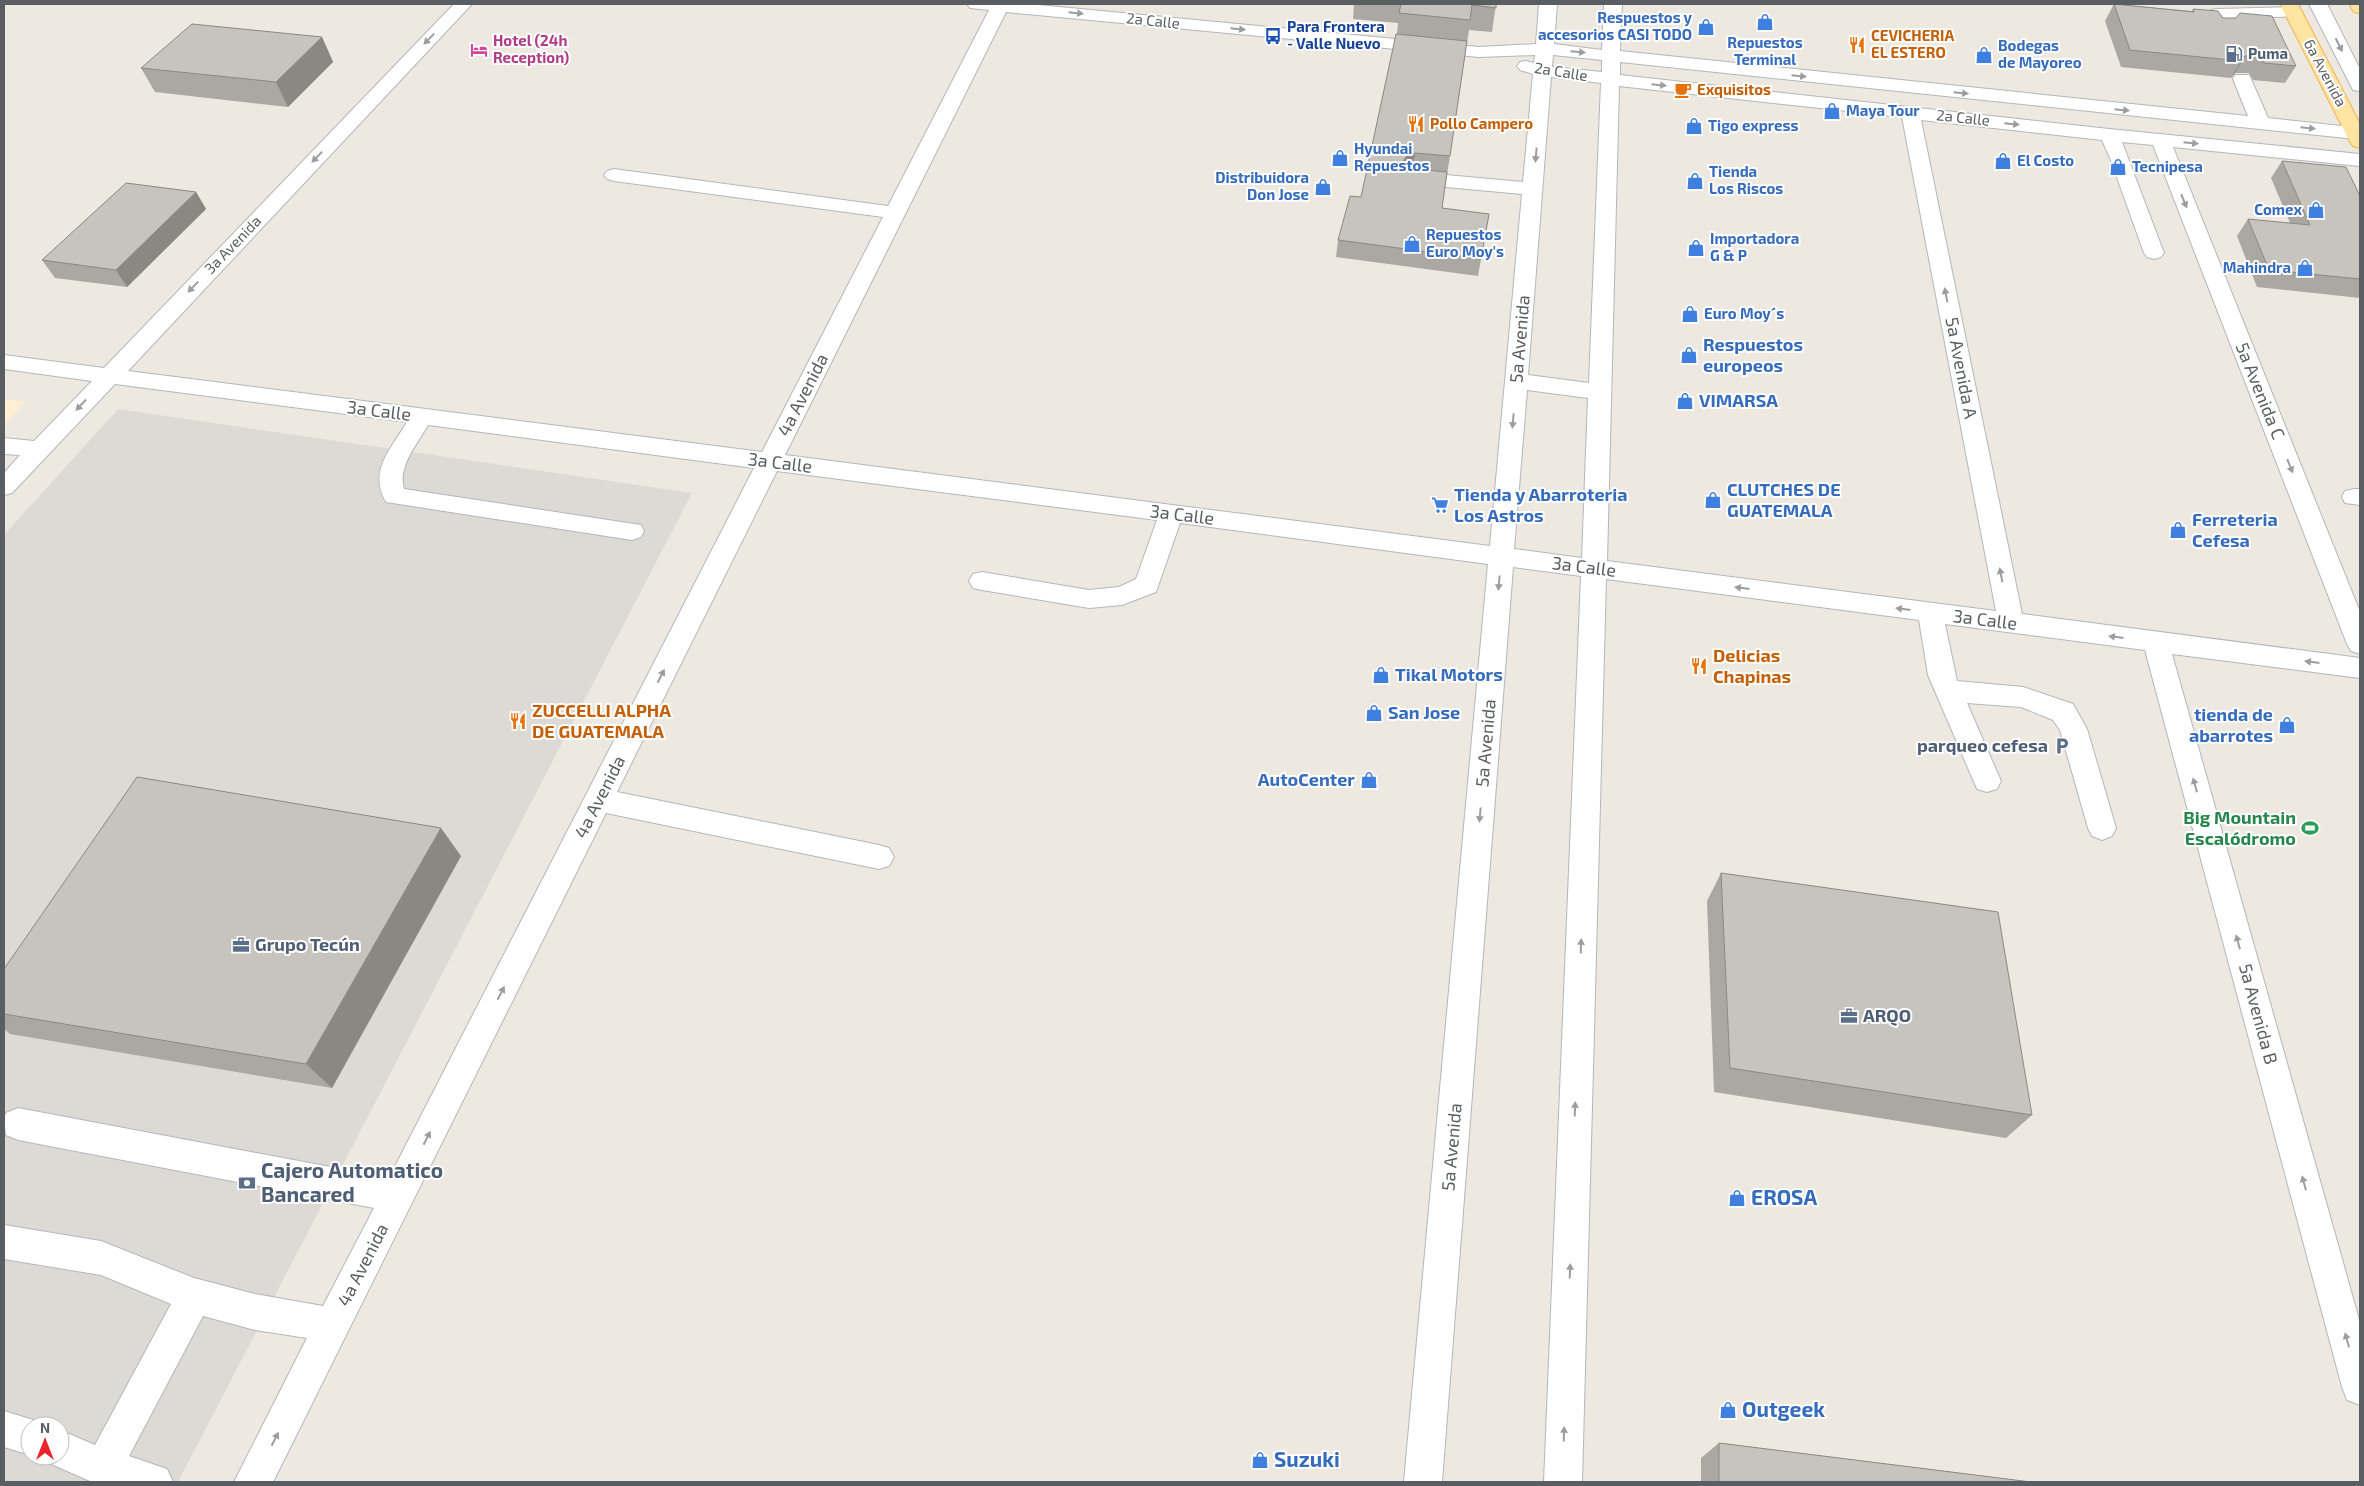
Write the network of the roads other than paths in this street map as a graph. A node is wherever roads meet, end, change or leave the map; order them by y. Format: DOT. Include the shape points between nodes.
graph roads {
  1 [pos="463,4"];
  2 [pos="1548,4"];
  3 [pos="1613,4"];
  4 [pos="2318,4"];
  5 [pos="2358,4"];
  6 [pos="992,5"];
  7 [pos="2290,8"];
  8 [pos="2360,8"];
  9 [pos="2220,29"];
  10 [pos="1544,60"];
  11 [pos="1611,67"];
  12 [pos="2242,79"];
  13 [pos="2360,86"];
  14 [pos="1910,112"];
  15 [pos="2261,124"];
  16 [pos="2109,135"];
  17 [pos="2359,136"];
  18 [pos="2160,139"];
  19 [pos="2360,160"];
  20 [pos="614,175"];
  21 [pos="1413,178"];
  22 [pos="1533,189"];
  23 [pos="895,213"];
  24 [pos="2154,253"];
  25 [pos="4,362"];
  26 [pos="109,376"];
  27 [pos="1516,381"];
  28 [pos="1600,392"];
  29 [pos="422,416"];
  30 [pos="4,446"];
  31 [pos="40,449"];
  32 [pos="770,461"];
  33 [pos="4,486"];
  34 [pos="1170,514"];
  35 [pos="632,531"];
  36 [pos="1501,557"];
  37 [pos="1594,568"];
  38 [pos="982,581"];
  39 [pos="1930,612"];
  40 [pos="2011,623"];
  41 [pos="2156,642"];
  42 [pos="2360,644"];
  43 [pos="2360,668"];
  44 [pos="1948,691"];
  45 [pos="1986,781"];
  46 [pos="598,800"];
  47 [pos="2102,828"];
  48 [pos="879,857"];
  49 [pos="18,1124"];
  50 [pos="398,1196"];
  51 [pos="4,1242"];
  52 [pos="194,1296"];
  53 [pos="332,1325"];
  54 [pos="2360,1387"];
  55 [pos="4,1429"];
  56 [pos="20,1433"];
  57 [pos="70,1453"];
  58 [pos="103,1468"];
  59 [pos="154,1482"];
  60 [pos="252,1482"];
  61 [pos="1423,1482"];
  62 [pos="1562,1482"];
  1 -- 26 [label="street, 3a Avenida, one-way"];
  2 -- 10 [label="street, 5a Avenida"];
  3 -- 11 [label="street"];
  4 -- 13 [label="street, one-way"];
  5 -- 8 [label="main road"];
  6 -- 10 [label="street, 2a Calle, one-way"];
  6 -- 23 [label="street, 4a Avenida"];
  7 -- 9 [label="street" via="2217,14"];
  7 -- 17 [label="main road, 6a Avenida"];
  10 -- 11 [label="street, 2a Calle, one-way"];
  10 -- 22 [label="street, 5a Avenida, one-way"];
  11 -- 14 [label="street, 2a Calle, one-way"];
  11 -- 15 [label="street, 2a Calle, one-way"];
  11 -- 28 [label="street"];
  12 -- 15 [label="street"];
  14 -- 16 [label="street, 2a Calle, one-way"];
  40 -- 14 [label="street, 5a Avenida A, one-way"];
  15 -- 17 [label="street, 2a Calle, one-way"];
  16 -- 18 [label="street, 2a Calle"];
  16 -- 24 [label="street"];
  18 -- 19 [label="street, 2a Calle, one-way"];
  18 -- 42 [label="street, 5a Avenida C, one-way"];
  20 -- 23 [label="street"];
  21 -- 22 [label="street"];
  22 -- 27 [label="street, 5a Avenida"];
  23 -- 32 [label="street, 4a Avenida"];
  25 -- 26 [label="street, 3a Calle"];
  26 -- 29 [label="street, 3a Calle"];
  26 -- 31 [label="street, 3a Avenida, one-way"];
  27 -- 28 [label="street"];
  27 -- 36 [label="street, 5a Avenida, one-way"];
  28 -- 37 [label="street"];
  29 -- 32 [label="street, 3a Calle"];
  29 -- 35 [label="street" via="392,468 390,482 395,496"];
  30 -- 31 [label="street"];
  31 -- 33 [label="street, 3a Avenida"];
  32 -- 34 [label="street, 3a Calle"];
  46 -- 32 [label="street, 4a Avenida, one-way"];
  34 -- 36 [label="street, 3a Calle"];
  34 -- 38 [label="street" via="1147,585 1122,596 1089,599"];
  36 -- 37 [label="street, 3a Calle"];
  36 -- 61 [label="street, 5a Avenida, one-way"];
  39 -- 37 [label="street, 3a Calle, one-way"];
  62 -- 37 [label="street, one-way"];
  39 -- 40 [label="street, 3a Calle"];
  39 -- 44 [label="street" via="1941,675"];
  41 -- 40 [label="street, 3a Calle, one-way"];
  43 -- 41 [label="street, 3a Calle, one-way"];
  54 -- 41 [label="street, 5a Avenida B, one-way"];
  44 -- 45 [label="street"];
  44 -- 47 [label="street" via="2023,697 2063,712 2073,729"];
  46 -- 48 [label="street"];
  50 -- 46 [label="street, 4a Avenida, one-way"];
  49 -- 50 [label="street"];
  50 -- 53 [label="street, 4a Avenida"];
  51 -- 52 [label="street" via="101,1258"];
  52 -- 53 [label="street" via="255,1312"];
  52 -- 58 [label="street"];
  60 -- 53 [label="street, 4a Avenida, one-way"];
  55 -- 56 [label="street"];
  57 -- 58 [label="street"];
  58 -- 59 [label="street"];
}
